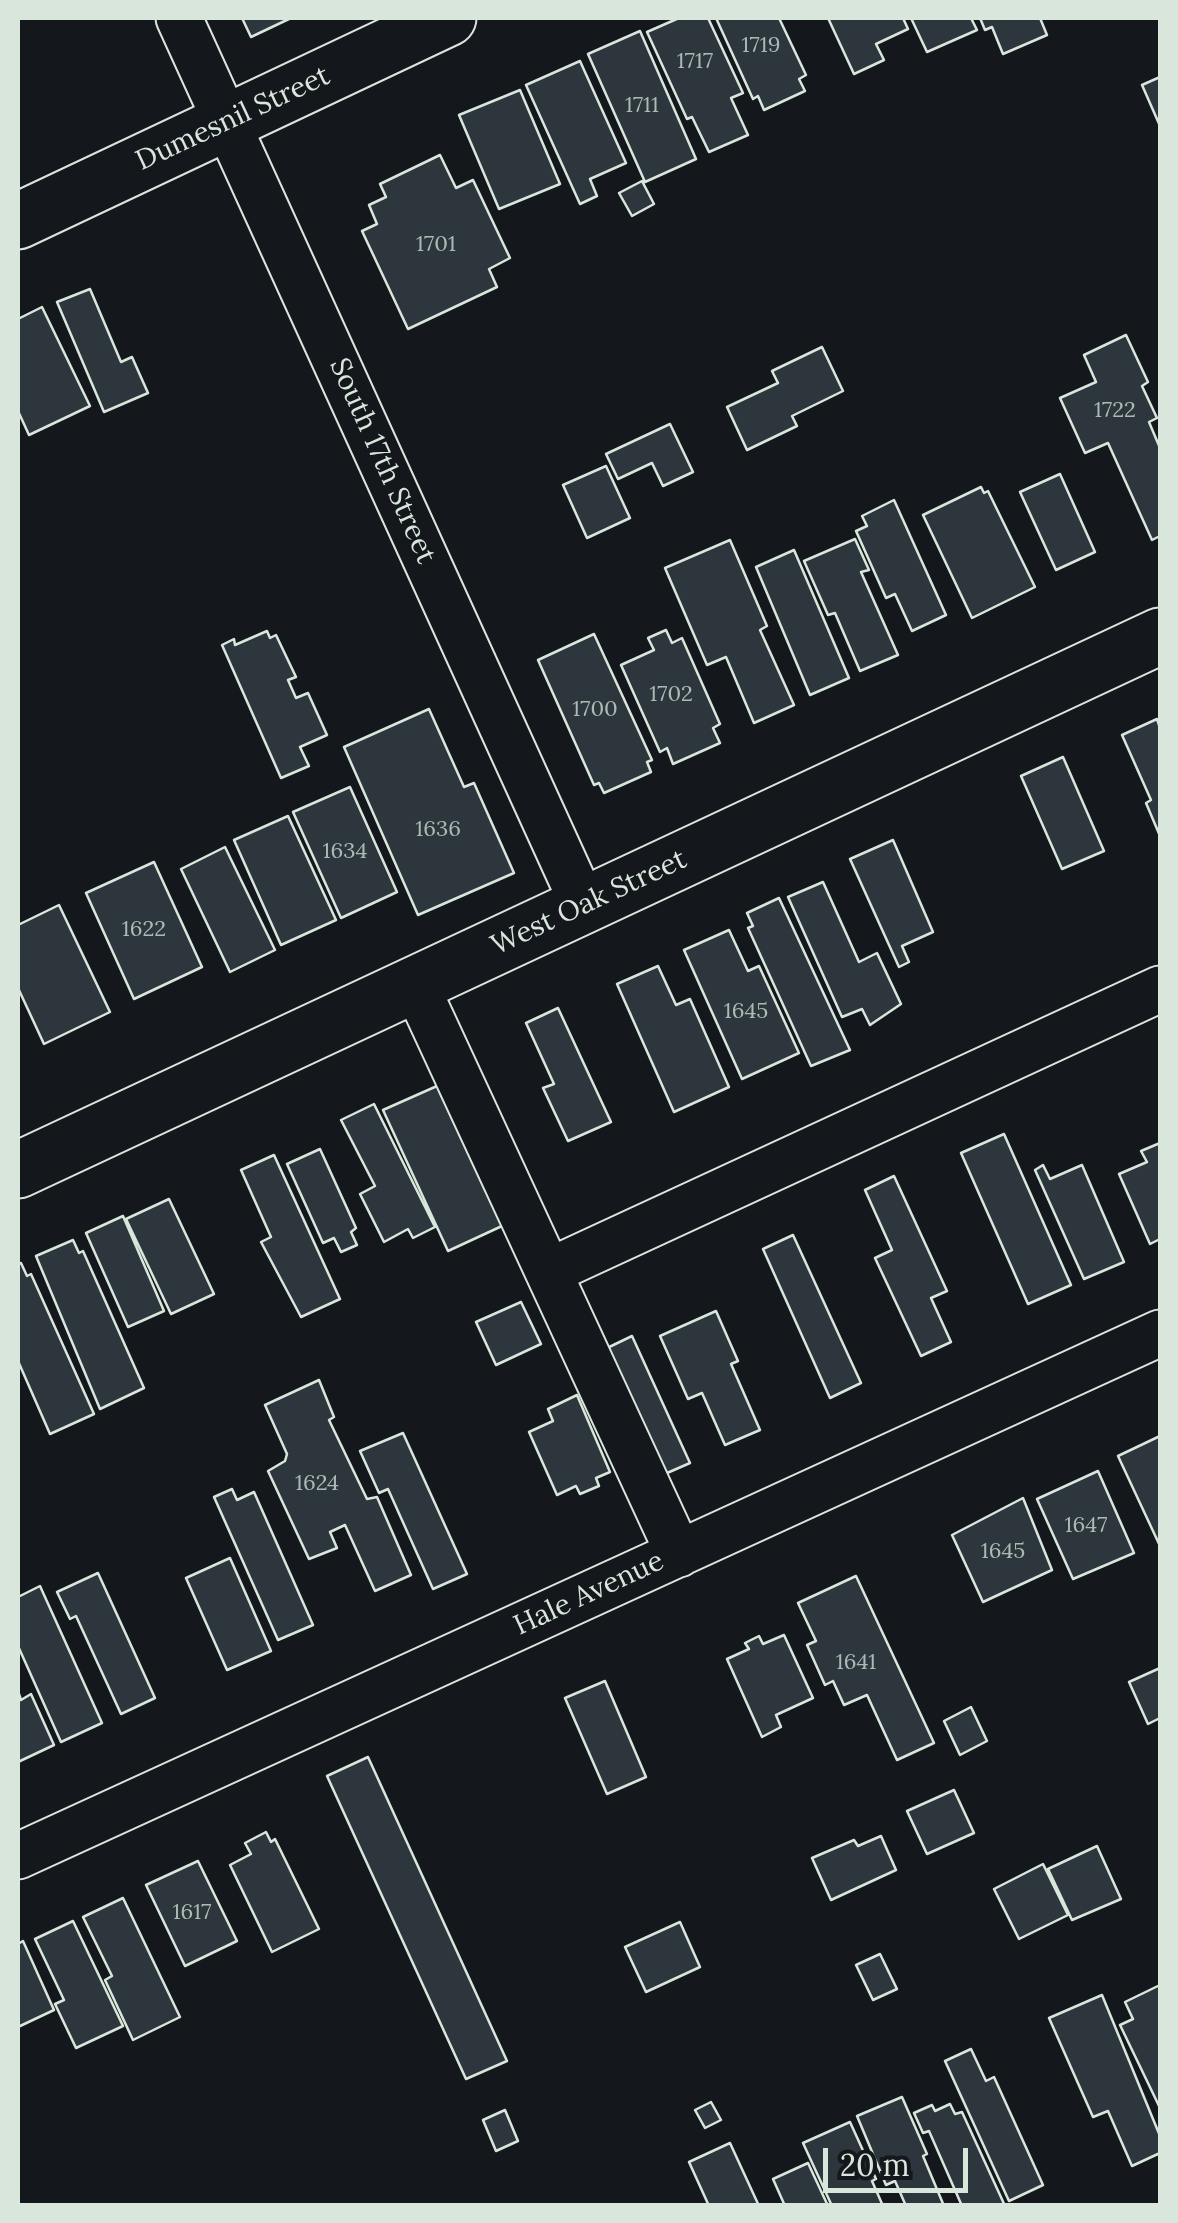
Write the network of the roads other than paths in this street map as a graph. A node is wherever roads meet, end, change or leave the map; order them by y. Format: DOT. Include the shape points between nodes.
graph roads {
  1 [pos="180,18"];
  2 [pos="448,18"];
  3 [pos="228,122"];
  4 [pos="18,221"];
  5 [pos="1160,636"];
  6 [pos="584,906"];
  7 [pos="416,984"];
  8 [pos="1160,989"];
  9 [pos="18,1170"];
  10 [pos="550,1271"];
  11 [pos="1160,1333"];
  12 [pos="679,1554"];
  13 [pos="18,1856"];
  1 -- 3 [label="street, South 17th Street"];
  2 -- 3 [label="main road, Dumesnil Street"];
  3 -- 4 [label="main road, Dumesnil Street"];
  3 -- 6 [label="street, South 17th Street"];
  5 -- 6 [label="main road, West Oak Street"];
  6 -- 7 [label="main road, West Oak Street"];
  7 -- 9 [label="main road, West Oak Street"];
  7 -- 10 [label="street"];
  8 -- 10 [label="street"];
  10 -- 12 [label="street"];
  11 -- 12 [label="street, Hale Avenue"];
  12 -- 13 [label="street, Hale Avenue"];
}
